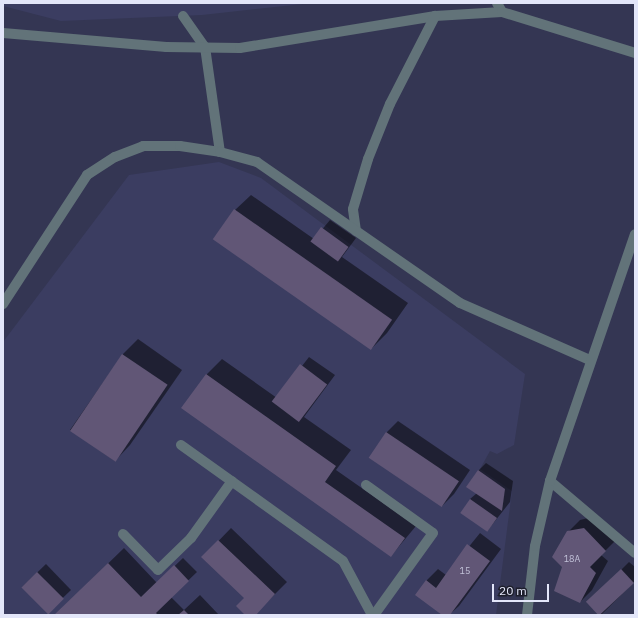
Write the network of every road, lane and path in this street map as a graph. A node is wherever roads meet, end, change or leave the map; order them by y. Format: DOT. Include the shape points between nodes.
graph roads {
  1 [pos="499,7"];
  2 [pos="183,16"];
  3 [pos="435,16"];
  4 [pos="3,33"];
  5 [pos="205,47"];
  6 [pos="635,54"];
  7 [pos="220,152"];
  8 [pos="356,231"];
  9 [pos="635,234"];
  10 [pos="3,304"];
  11 [pos="590,360"];
  12 [pos="181,445"];
  13 [pos="232,481"];
  14 [pos="550,481"];
  15 [pos="366,486"];
  16 [pos="123,534"];
  17 [pos="635,553"];
  18 [pos="373,615"];
  19 [pos="527,615"];
  1 -- 3 [label="street"];
  1 -- 6 [label="street"];
  2 -- 5 [label="street"];
  3 -- 5 [label="street" via="240,48"];
  3 -- 8 [label="street" via="390,104 368,159 353,209"];
  4 -- 5 [label="street" via="166,47"];
  5 -- 7 [label="street"];
  7 -- 8 [label="street" via="257,162"];
  7 -- 10 [label="street" via="180,146 143,146 115,157 87,175"];
  8 -- 11 [label="street" via="460,303"];
  9 -- 11 [label="street"];
  11 -- 14 [label="street"];
  12 -- 13 [label="street"];
  13 -- 16 [label="street" via="191,538 158,570"];
  13 -- 18 [label="street" via="343,560"];
  14 -- 17 [label="street"];
  14 -- 19 [label="street" via="535,546"];
  15 -- 18 [label="street" via="433,533"];
}
